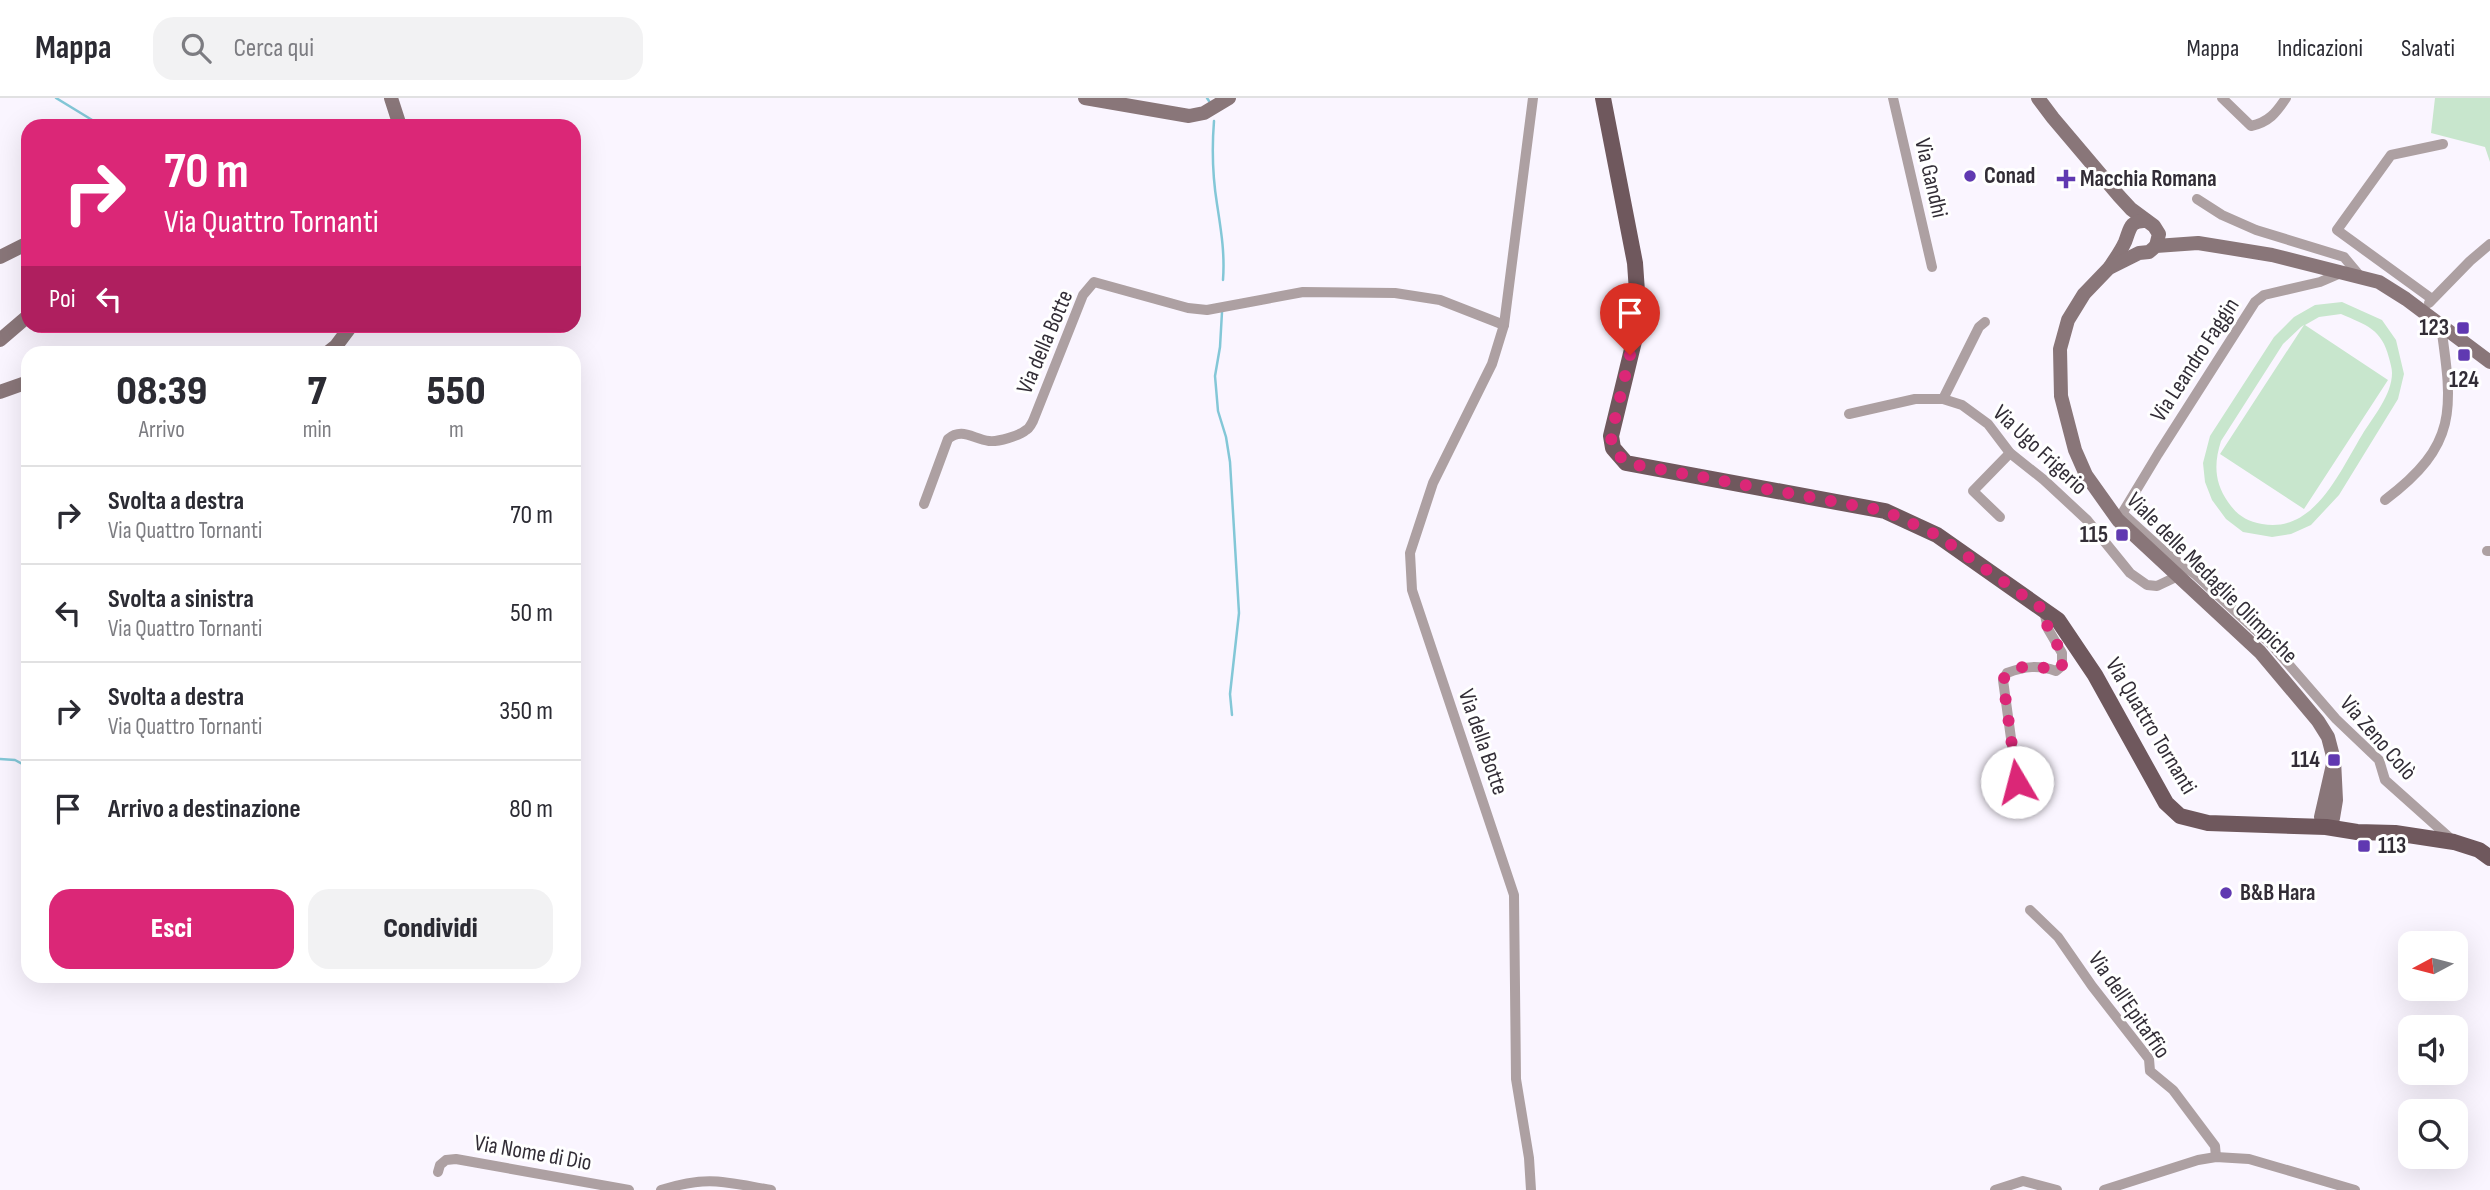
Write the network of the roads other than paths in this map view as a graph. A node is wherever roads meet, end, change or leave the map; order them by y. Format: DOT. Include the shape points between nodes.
graph roads {
  1 [pos="391,98"];
  2 [pos="1085,98"];
  3 [pos="1228,98"];
  4 [pos="1533,98"];
  5 [pos="1603,98"];
  6 [pos="1893,98"];
  7 [pos="2038,98"];
  8 [pos="2222,98"];
  9 [pos="2286,98"];
  10 [pos="398,119"];
  11 [pos="2443,144"];
  12 [pos="2119,196"];
  13 [pos="2197,199"];
  14 [pos="2151,225"];
  15 [pos="2128,233"];
  16 [pos="2198,243"];
  17 [pos="2490,244"];
  18 [pos="21,246"];
  19 [pos="2156,246"];
  20 [pos="2140,253"];
  21 [pos="0,257"];
  22 [pos="1932,267"];
  23 [pos="2109,268"];
  24 [pos="2351,273"];
  25 [pos="2432,299"];
  26 [pos="2421,311"];
  27 [pos="21,322"];
  28 [pos="1985,322"];
  29 [pos="1504,325"];
  30 [pos="2441,326"];
  31 [pos="0,340"];
  32 [pos="2490,362"];
  33 [pos="21,384"];
  34 [pos="0,392"];
  35 [pos="1943,399"];
  36 [pos="1849,414"];
  37 [pos="2010,453"];
  38 [pos="2385,500"];
  39 [pos="924,504"];
  40 [pos="2000,517"];
  41 [pos="2120,517"];
  42 [pos="2176,577"];
  43 [pos="2044,610"];
  44 [pos="2017,782"];
  45 [pos="2331,798"];
  46 [pos="2274,825"];
  47 [pos="2326,827"];
  48 [pos="2357,832"];
  49 [pos="2454,842"];
  50 [pos="2490,858"];
  51 [pos="2030,910"];
  52 [pos="2216,1157"];
  53 [pos="438,1172"];
  54 [pos="629,1190"];
  55 [pos="661,1190"];
  56 [pos="771,1190"];
  57 [pos="1531,1190"];
  58 [pos="1995,1190"];
  59 [pos="2057,1190"];
  60 [pos="2104,1190"];
  61 [pos="2355,1190"];
  1 -- 10 [label="main road"];
  2 -- 3 [label="main road" via="1189,116 1205,113"];
  4 -- 29 [label="street, Via della Botte"];
  5 -- 43 [label="main road, Via Quattro Tornanti" via="1635,263 1638,306 1635,337 1612,425 1612,448 1617,455 1626,463 1645,467 1885,511 1937,535"];
  6 -- 22 [label="street, Via Gandhi"];
  7 -- 12 [label="main road"];
  8 -- 9 [label="street" via="2251,126 2276,114"];
  11 -- 25 [label="street" via="2390,155 2337,230"];
  12 -- 14 [label="main road"];
  12 -- 15 [label="main road"];
  13 -- 24 [label="street" via="2256,230 2344,257"];
  14 -- 15 [label="main road" via="2136,222"];
  14 -- 16 [label="main road"];
  14 -- 19 [label="main road" via="2159,237"];
  15 -- 20 [label="main road" via="2130,248"];
  15 -- 23 [label="main road"];
  16 -- 19 [label="main road, Viale delle Medaglie Olimpiche"];
  16 -- 24 [label="main road, Viale delle Medaglie Olimpiche"];
  17 -- 25 [label="street"];
  18 -- 21 [label="main road"];
  19 -- 20 [label="main road, Viale delle Medaglie Olimpiche"];
  20 -- 23 [label="main road, Viale delle Medaglie Olimpiche"];
  23 -- 41 [label="main road, Viale delle Medaglie Olimpiche" via="2074,307 2059,363 2061,396 2075,450 2094,488"];
  24 -- 26 [label="main road, Viale delle Medaglie Olimpiche" via="2379,282"];
  24 -- 41 [label="street, Via Leandro Faggin" via="2264,295 2255,302"];
  25 -- 26 [label="street"];
  26 -- 30 [label="main road, Viale delle Medaglie Olimpiche"];
  27 -- 31 [label="main road"];
  28 -- 35 [label="street"];
  29 -- 39 [label="street, Via della Botte" via="1440,300 1395,293 1303,292 1207,310 1094,282 1083,295 1027,430 989,441 954,433 947,439"];
  29 -- 57 [label="street, Via della Botte" via="1492,364 1433,483 1410,553 1412,590 1514,895 1516,1079"];
  30 -- 32 [label="main road, Viale delle Medaglie Olimpiche"];
  30 -- 38 [label="street" via="2448,376 2446,420 2429,460"];
  33 -- 34 [label="main road"];
  35 -- 36 [label="street, Via Ugo Frigerio" via="1915,399"];
  35 -- 37 [label="street, Via Ugo Frigerio" via="1962,405 1988,424"];
  37 -- 40 [label="street" via="1973,491"];
  37 -- 42 [label="street, Via Ugo Frigerio" via="2087,520 2130,573 2157,586"];
  41 -- 42 [label="main road, Viale delle Medaglie Olimpiche"];
  41 -- 49 [label="street, Via Zeno Colò" via="2196,575 2271,644 2336,719 2379,760 2385,780"];
  42 -- 45 [label="main road, Viale delle Medaglie Olimpiche" via="2260,652 2328,737 2334,760"];
  43 -- 44 [label="street" via="2048,629 2062,653 2062,666 2056,671 2022,667 2007,673 2003,680"];
  43 -- 46 [label="main road, Via Quattro Tornanti" via="2058,620 2095,675 2172,810 2208,823"];
  45 -- 46 [label="main road" via="2302,821"];
  45 -- 47 [label="main road" via="2321,817"];
  45 -- 48 [label="main road" via="2344,823"];
  46 -- 47 [label="main road, Via Quattro Tornanti"];
  47 -- 48 [label="main road, Via Quattro Tornanti"];
  48 -- 49 [label="main road, Via Quattro Tornanti"];
  49 -- 50 [label="main road, Via Quattro Tornanti"];
  51 -- 52 [label="street, Via dell'Epitaffio" via="2083,970 2149,1059 2150,1071 2173,1090 2215,1146"];
  52 -- 60 [label="street"];
  52 -- 61 [label="street" via="2249,1159"];
  53 -- 54 [label="street, Via Nome di Dio" via="446,1160 456,1159"];
  55 -- 56 [label="street" via="713,1180"];
  58 -- 59 [label="street" via="2022,1181"];
}
